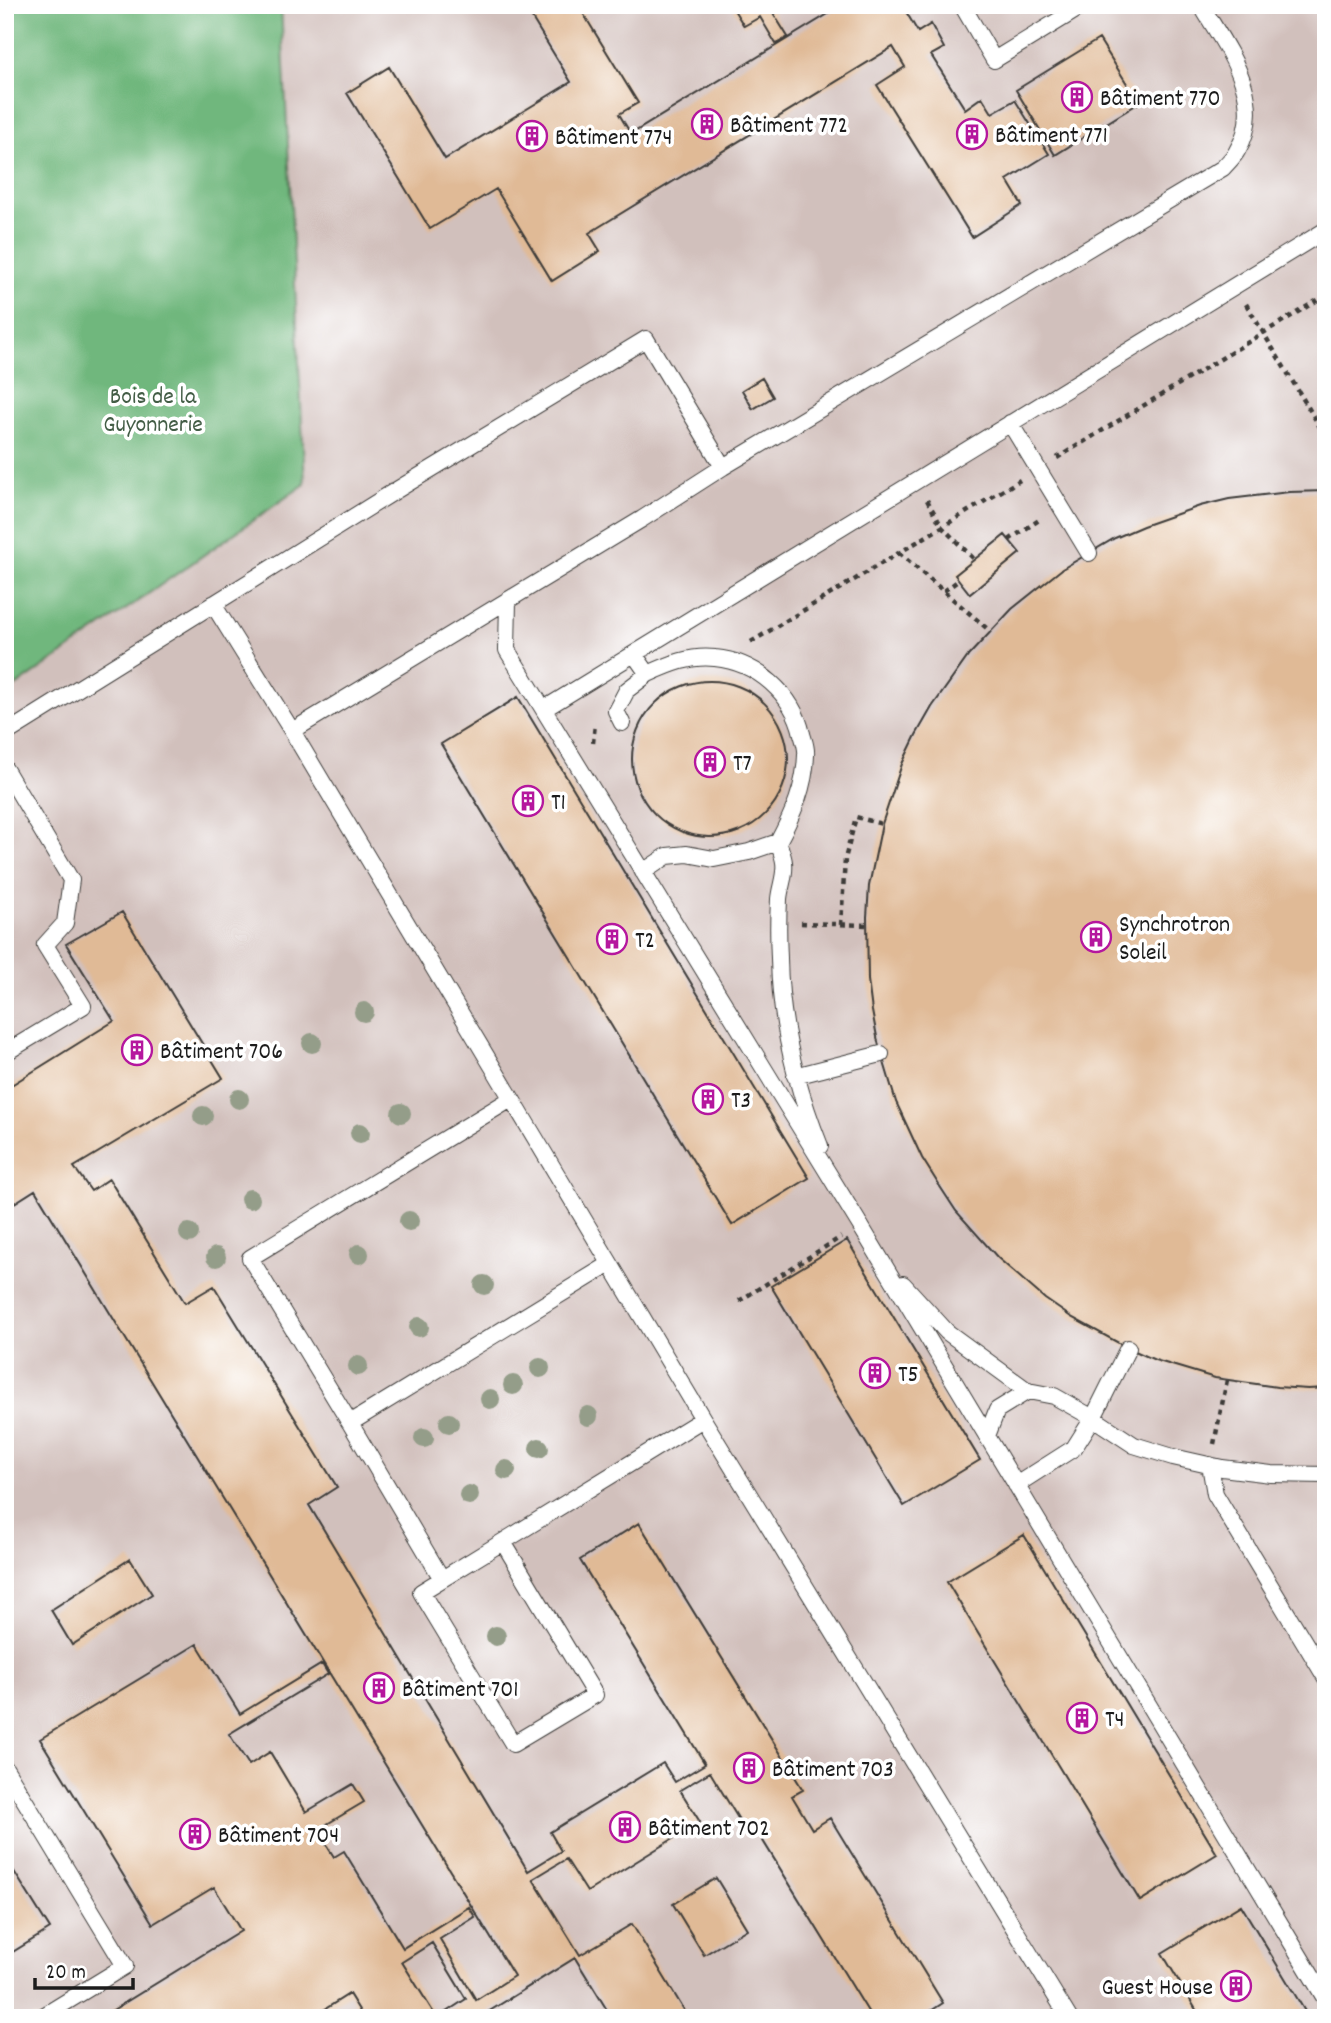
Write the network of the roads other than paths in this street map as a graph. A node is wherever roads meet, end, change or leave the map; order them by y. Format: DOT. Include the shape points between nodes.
graph roads {
  1 [pos="962,5"];
  2 [pos="1084,5"];
  3 [pos="1201,5"];
  4 [pos="1326,230"];
  5 [pos="1010,423"];
  6 [pos="723,467"];
  7 [pos="1089,553"];
  8 [pos="508,600"];
  9 [pos="213,604"];
  10 [pos="634,654"];
  11 [pos="648,674"];
  12 [pos="544,709"];
  13 [pos="622,723"];
  14 [pos="292,731"];
  15 [pos="5,734"];
  16 [pos="5,769"];
  17 [pos="778,842"];
  18 [pos="643,872"];
  19 [pos="5,1053"];
  20 [pos="881,1054"];
  21 [pos="795,1076"];
  22 [pos="511,1099"];
  23 [pos="860,1225"];
  24 [pos="610,1264"];
  25 [pos="1128,1348"];
  26 [pos="1028,1391"];
  27 [pos="1093,1418"];
  28 [pos="703,1419"];
  29 [pos="350,1423"];
  30 [pos="987,1436"];
  31 [pos="1210,1465"];
  32 [pos="1326,1475"];
  33 [pos="1016,1485"];
  34 [pos="503,1542"];
  35 [pos="442,1578"];
  36 [pos="1326,1678"];
  37 [pos="5,1768"];
  38 [pos="1326,2000"];
  39 [pos="40,2018"];
  40 [pos="1069,2018"];
  1 -- 2 [label="lane" via="994,60"];
  3 -- 6 [label="lane" via="1241,74 1248,99 1247,130 1223,168"];
  4 -- 5 [label="lane"];
  5 -- 7 [label="lane"];
  5 -- 10 [label="lane"];
  6 -- 8 [label="lane"];
  6 -- 9 [label="lane" via="646,339"];
  8 -- 12 [label="lane" via="507,650"];
  8 -- 14 [label="lane"];
  9 -- 14 [label="lane"];
  9 -- 15 [label="lane"];
  10 -- 11 [label="lane"];
  10 -- 12 [label="lane"];
  11 -- 13 [label="lane" via="627,690 616,711"];
  11 -- 17 [label="lane" via="691,658 716,657 764,676 785,696 799,722 807,752 804,780"];
  12 -- 18 [label="lane"];
  14 -- 22 [label="lane"];
  16 -- 19 [label="lane" via="71,880 65,923 45,945 83,1006"];
  17 -- 18 [label="lane" via="714,859 667,856"];
  17 -- 21 [label="lane" via="785,864 779,899 779,960"];
  18 -- 23 [label="lane"];
  20 -- 21 [label="lane"];
  21 -- 23 [label="lane" via="829,1169"];
  22 -- 24 [label="lane"];
  22 -- 29 [label="lane" via="250,1258"];
  23 -- 26 [label="lane" via="903,1285 947,1332"];
  23 -- 30 [label="lane"];
  24 -- 28 [label="lane"];
  24 -- 29 [label="lane"];
  25 -- 27 [label="lane"];
  26 -- 27 [label="lane" via="1054,1396"];
  26 -- 30 [label="lane" via="998,1410"];
  27 -- 31 [label="lane" via="1134,1445"];
  27 -- 33 [label="lane" via="1074,1448"];
  28 -- 34 [label="lane"];
  28 -- 40 [label="lane"];
  29 -- 35 [label="lane"];
  30 -- 33 [label="lane"];
  31 -- 32 [label="lane" via="1271,1474"];
  31 -- 36 [label="lane" via="1215,1494"];
  33 -- 38 [label="lane"];
  34 -- 35 [label="lane"];
  34 -- 35 [label="lane" via="595,1695 513,1744 421,1592"];
  37 -- 39 [label="lane" via="125,1966"];
}
